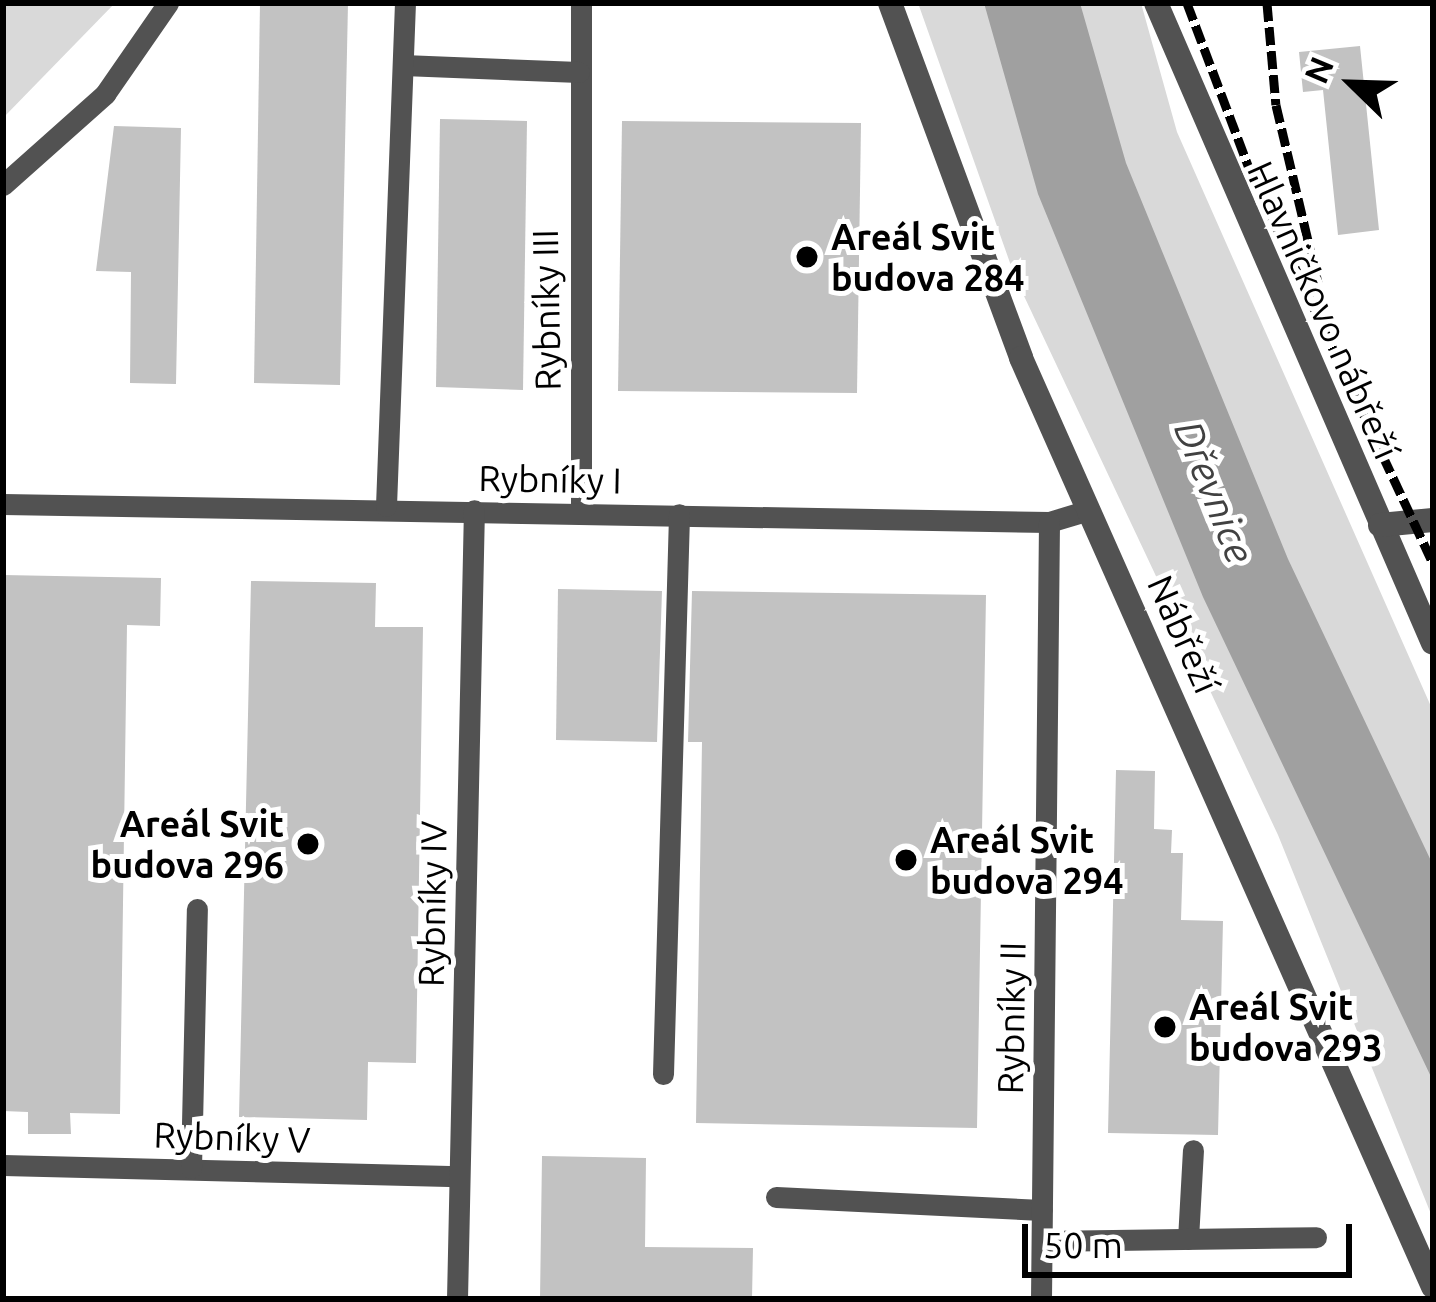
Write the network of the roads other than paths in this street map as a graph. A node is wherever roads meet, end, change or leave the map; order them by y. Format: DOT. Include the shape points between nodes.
graph roads {
  1 [pos="168,3"];
  2 [pos="405,3"];
  3 [pos="581,3"];
  4 [pos="890,3"];
  5 [pos="1156,3"];
  6 [pos="403,65"];
  7 [pos="578,72"];
  8 [pos="3,185"];
  9 [pos="6,504"];
  10 [pos="386,506"];
  11 [pos="474,510"];
  12 [pos="1089,510"];
  13 [pos="581,514"];
  14 [pos="679,514"];
  15 [pos="1433,520"];
  16 [pos="1049,522"];
  17 [pos="1380,525"];
  18 [pos="1433,643"];
  19 [pos="197,909"];
  20 [pos="663,1074"];
  21 [pos="1193,1150"];
  22 [pos="3,1165"];
  23 [pos="191,1168"];
  24 [pos="459,1176"];
  25 [pos="776,1197"];
  26 [pos="1042,1210"];
  27 [pos="1316,1237"];
  28 [pos="1188,1239"];
  29 [pos="1042,1240"];
  30 [pos="1433,1286"];
  31 [pos="457,1299"];
  32 [pos="1042,1299"];
  1 -- 8 [label="lane" via="105,94"];
  2 -- 6 [label="lane"];
  3 -- 7 [label="lane, Rybníky III"];
  4 -- 12 [label="street, Nábřeží" via="958,203"];
  5 -- 17 [label="street, Hlavničkovo nábřeží"];
  6 -- 7 [label="lane"];
  6 -- 10 [label="lane"];
  7 -- 13 [label="lane, Rybníky III"];
  9 -- 10 [label="lane, Rybníky I"];
  10 -- 11 [label="lane, Rybníky I"];
  11 -- 13 [label="lane, Rybníky I"];
  11 -- 24 [label="lane, Rybníky IV"];
  12 -- 16 [label="lane, Rybníky I"];
  12 -- 30 [label="street, Nábřeží"];
  13 -- 14 [label="lane, Rybníky I"];
  14 -- 16 [label="lane, Rybníky I"];
  14 -- 20 [label="lane"];
  15 -- 17 [label="street"];
  16 -- 26 [label="lane, Rybníky II"];
  17 -- 18 [label="street, Hlavničkovo nábřeží"];
  19 -- 23 [label="lane"];
  21 -- 28 [label="lane"];
  22 -- 23 [label="lane, Rybníky V"];
  23 -- 24 [label="lane, Rybníky V"];
  24 -- 31 [label="lane, Rybníky IV"];
  25 -- 26 [label="lane"];
  26 -- 29 [label="lane, Rybníky II"];
  27 -- 28 [label="lane"];
  28 -- 29 [label="lane"];
  29 -- 32 [label="lane, Rybníky II"];
}
